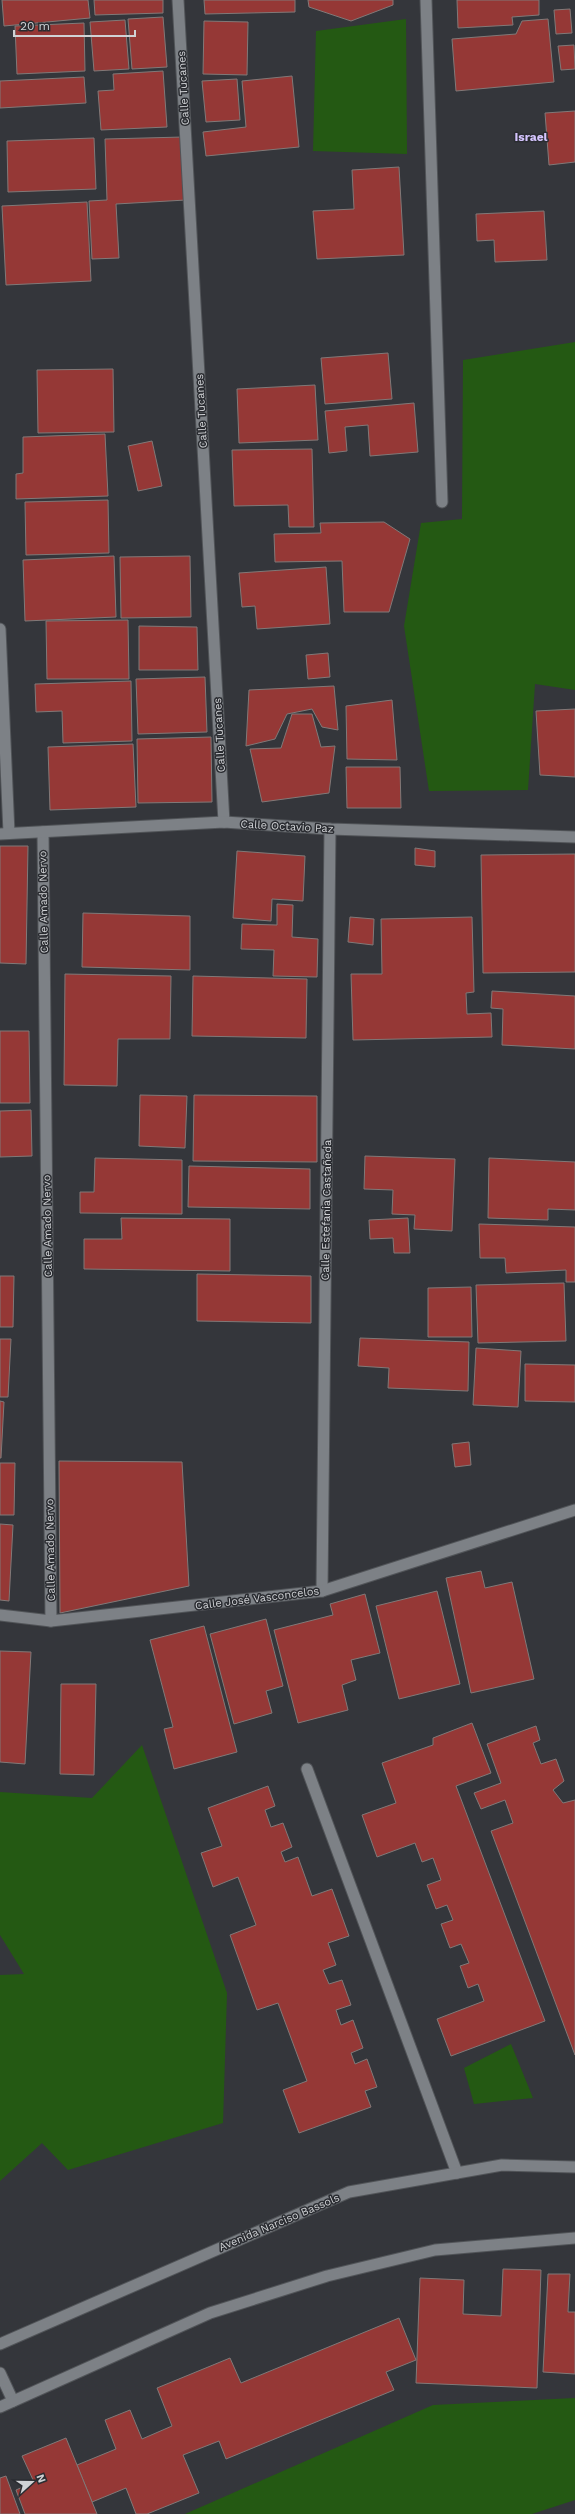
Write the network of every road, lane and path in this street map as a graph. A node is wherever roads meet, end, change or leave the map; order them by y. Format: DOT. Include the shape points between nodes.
graph roads {
  1 [pos="178,0"];
  2 [pos="426,0"];
  3 [pos="442,502"];
  4 [pos="0,629"];
  5 [pos="224,822"];
  6 [pos="330,829"];
  7 [pos="42,832"];
  8 [pos="5,833"];
  9 [pos="575,837"];
  10 [pos="575,1510"];
  11 [pos="322,1591"];
  12 [pos="0,1615"];
  13 [pos="51,1621"];
  14 [pos="307,1769"];
  15 [pos="575,2167"];
  16 [pos="457,2173"];
  17 [pos="575,2238"];
  18 [pos="0,2344"];
  19 [pos="0,2373"];
  20 [pos="13,2402"];
  21 [pos="0,2407"];
  1 -- 5 [label="street, Calle Tucanes"];
  2 -- 3 [label="street"];
  4 -- 8 [label="street"];
  5 -- 6 [label="street, Calle Octavio Paz"];
  5 -- 7 [label="street, Calle Octavio Paz"];
  6 -- 9 [label="street, Calle Octavio Paz"];
  6 -- 11 [label="street, Calle Estefania Castañeda"];
  7 -- 8 [label="street, Calle Octavio Paz"];
  7 -- 13 [label="street, Calle Amado Nervo"];
  10 -- 11 [label="street, Calle José Vasconcelos"];
  11 -- 13 [label="street, Calle José Vasconcelos"];
  12 -- 13 [label="street, Calle José Vasconcelos"];
  14 -- 16 [label="street"];
  15 -- 16 [label="street, Avenida Narciso Bassols" via="502,2166"];
  16 -- 18 [label="street, Avenida Narciso Bassols" via="349,2192"];
  17 -- 20 [label="street" via="435,2250 327,2276 210,2313"];
  19 -- 20 [label="street"];
  20 -- 21 [label="street"];
}
